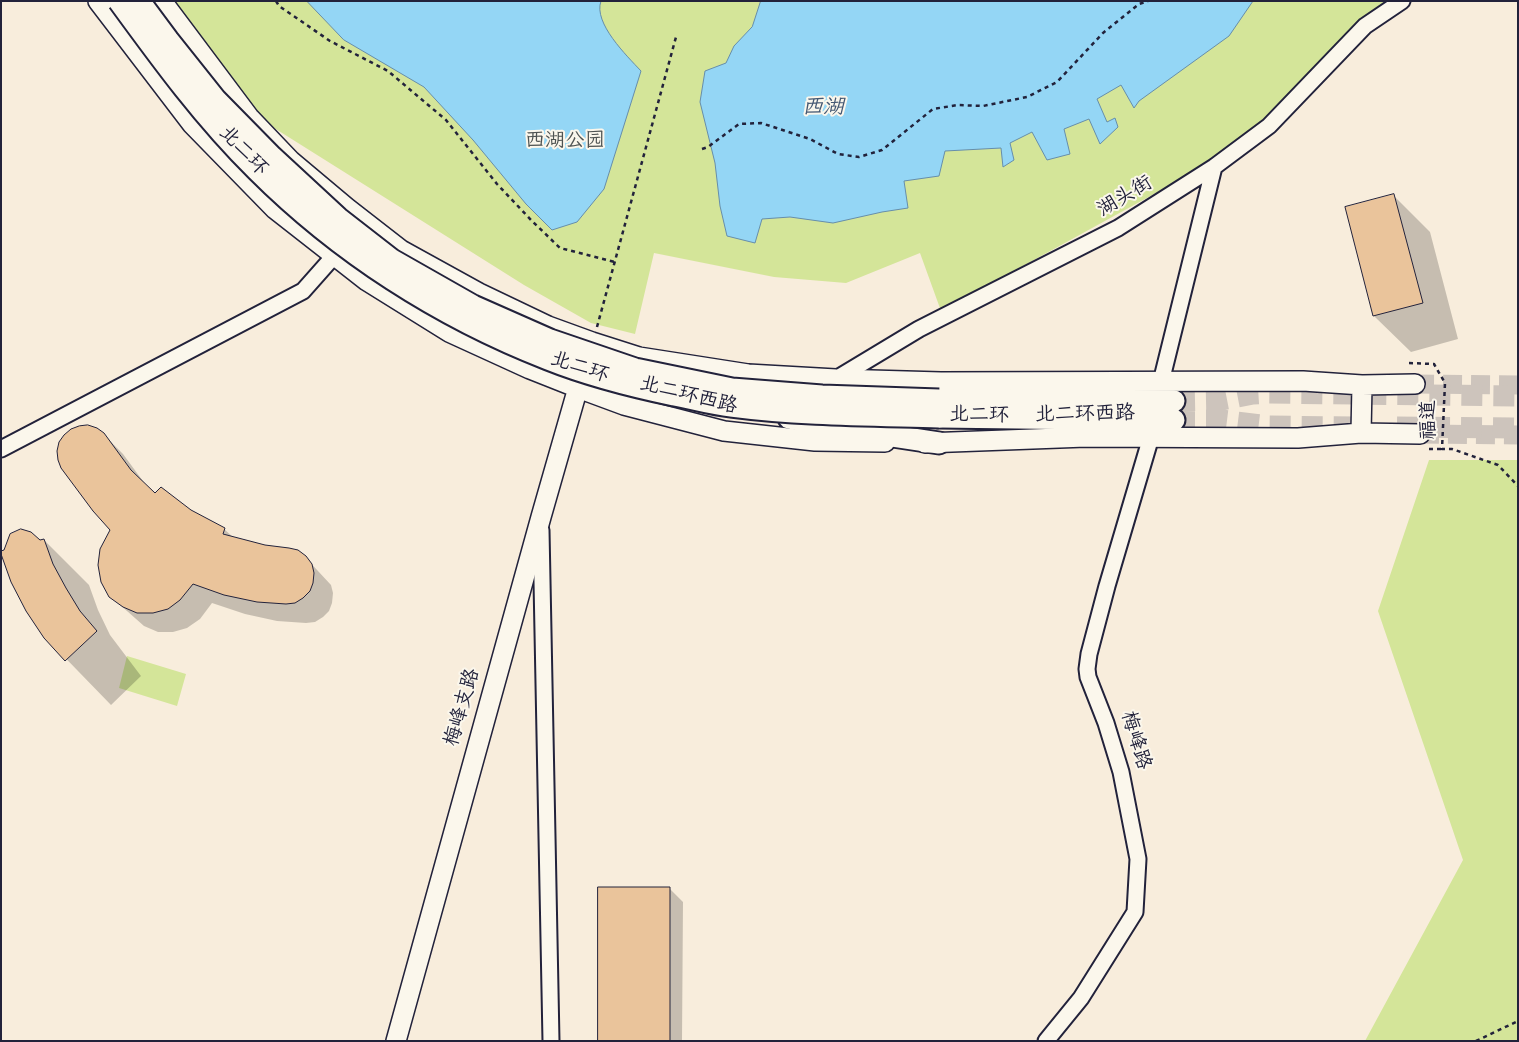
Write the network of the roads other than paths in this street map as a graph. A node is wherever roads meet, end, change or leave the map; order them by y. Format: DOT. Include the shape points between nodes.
graph roads {
  1 [pos="98,1"];
  2 [pos="119,1"];
  3 [pos="139,1"];
  4 [pos="162,1"];
  5 [pos="1402,1"];
  6 [pos="1214,167"];
  7 [pos="334,256"];
  8 [pos="592,342"];
  9 [pos="836,380"];
  10 [pos="1161,382"];
  11 [pos="1415,384"];
  12 [pos="1362,385"];
  13 [pos="578,388"];
  14 [pos="729,406"];
  15 [pos="939,408"];
  16 [pos="1174,410"];
  17 [pos="1361,433"];
  18 [pos="1420,434"];
  19 [pos="1150,437"];
  20 [pos="939,443"];
  21 [pos="1,449"];
  22 [pos="541,517"];
  23 [pos="396,1041"];
  24 [pos="551,1041"];
  25 [pos="1046,1041"];
  1 -- 7 [label="main road, 北二环西路" via="192,124 275,209"];
  2 -- 14 [label="highway, 北二环, bridge" via="199,105 257,170 326,232 382,273 466,322 548,360 630,386"];
  3 -- 15 [label="highway, 北二环, bridge" via="215,99 338,218 392,260 473,306 550,340 635,369 732,389"];
  4 -- 8 [label="main road, 北二环西路" via="249,117 291,161 347,208 401,250 479,293 548,326"];
  5 -- 6 [label="street, 湖头街" via="1365,26 1269,126"];
  6 -- 9 [label="street, 湖头街" via="1118,228 919,329"];
  6 -- 10 [label="street"];
  7 -- 13 [label="main road, 北二环西路" via="367,281 449,332"];
  7 -- 21 [label="street" via="303,291"];
  8 -- 9 [label="main road, 北二环西路" via="639,357 748,374"];
  8 -- 13 [label="main road"];
  9 -- 10 [label="main road, 北二环西路"];
  10 -- 12 [label="main road, 北二环西路" via="1303,380"];
  11 -- 12 [label="main road, 北二环西路"];
  12 -- 17 [label="main road"];
  13 -- 20 [label="main road, 北二环西路" via="624,405 724,432 815,441"];
  13 -- 22 [label="main road, 梅峰支路"];
  14 -- 15 [label="highway, 北二环, bridge" via="821,414"];
  14 -- 20 [label="highway, bridge" via="833,427"];
  15 -- 16 [label="highway, 北二环"];
  17 -- 18 [label="main road, 北二环西路"];
  17 -- 19 [label="main road, 北二环西路" via="1298,438"];
  19 -- 20 [label="main road, 北二环西路"];
  19 -- 25 [label="street, 梅峰路" via="1087,669 1121,772 1138,859 1135,912 1081,998"];
  22 -- 23 [label="main road, 梅峰支路"];
  22 -- 24 [label="street"];
}
